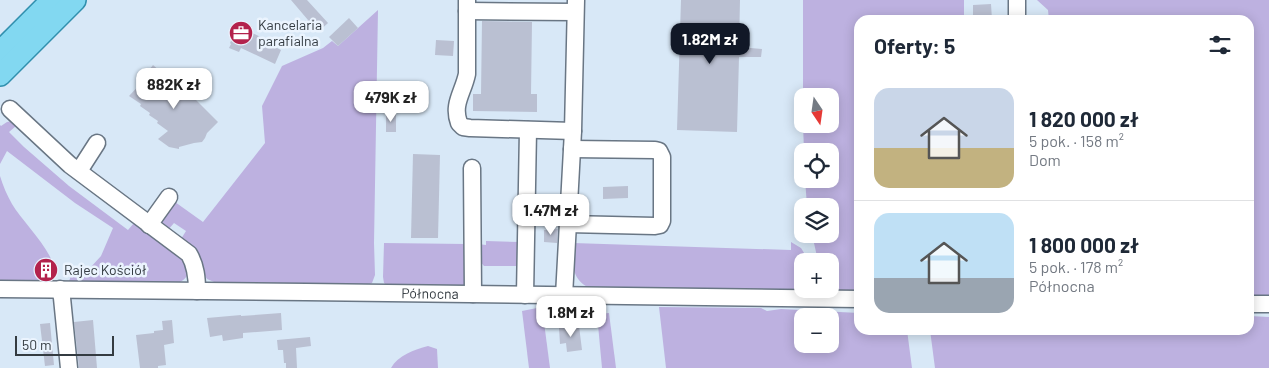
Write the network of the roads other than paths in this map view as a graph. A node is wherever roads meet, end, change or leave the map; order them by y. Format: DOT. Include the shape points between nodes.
graph roads {
  1 [pos="74,0"];
  2 [pos="1016,0"];
  3 [pos="47,2"];
  4 [pos="467,6"];
  5 [pos="575,6"];
  6 [pos="1017,15"];
  7 [pos="0,52"];
  8 [pos="0,75"];
  9 [pos="10,109"];
  10 [pos="528,130"];
  11 [pos="573,131"];
  12 [pos="97,143"];
  13 [pos="572,149"];
  14 [pos="472,168"];
  15 [pos="79,171"];
  16 [pos="169,197"];
  17 [pos="568,224"];
  18 [pos="149,225"];
  19 [pos="0,289"];
  20 [pos="60,289"];
  21 [pos="197,291"];
  22 [pos="473,294"];
  23 [pos="525,295"];
  24 [pos="564,296"];
  25 [pos="854,299"];
  26 [pos="1254,304"];
  27 [pos="1269,304"];
  28 [pos="69,368"];
  1 -- 8 [label="main road"];
  2 -- 6 [label="street"];
  3 -- 7 [label="main road"];
  4 -- 5 [label="street"];
  4 -- 10 [label="street" via="467,74 457,101 458,123 470,128"];
  5 -- 11 [label="street"];
  9 -- 15 [label="street"];
  10 -- 11 [label="street"];
  10 -- 23 [label="street"];
  11 -- 13 [label="street"];
  12 -- 15 [label="street"];
  13 -- 17 [label="street"];
  13 -- 17 [label="street" via="659,151 662,157 662,221 655,226"];
  14 -- 22 [label="street"];
  15 -- 18 [label="street"];
  16 -- 18 [label="street"];
  17 -- 24 [label="street"];
  18 -- 21 [label="street" via="189,254 194,261"];
  19 -- 20 [label="street, Północna"];
  20 -- 21 [label="street, Północna"];
  20 -- 28 [label="street"];
  21 -- 22 [label="street, Północna"];
  22 -- 23 [label="street, Północna"];
  23 -- 24 [label="street, Północna"];
  24 -- 25 [label="street, Północna"];
  26 -- 27 [label="street"];
}
